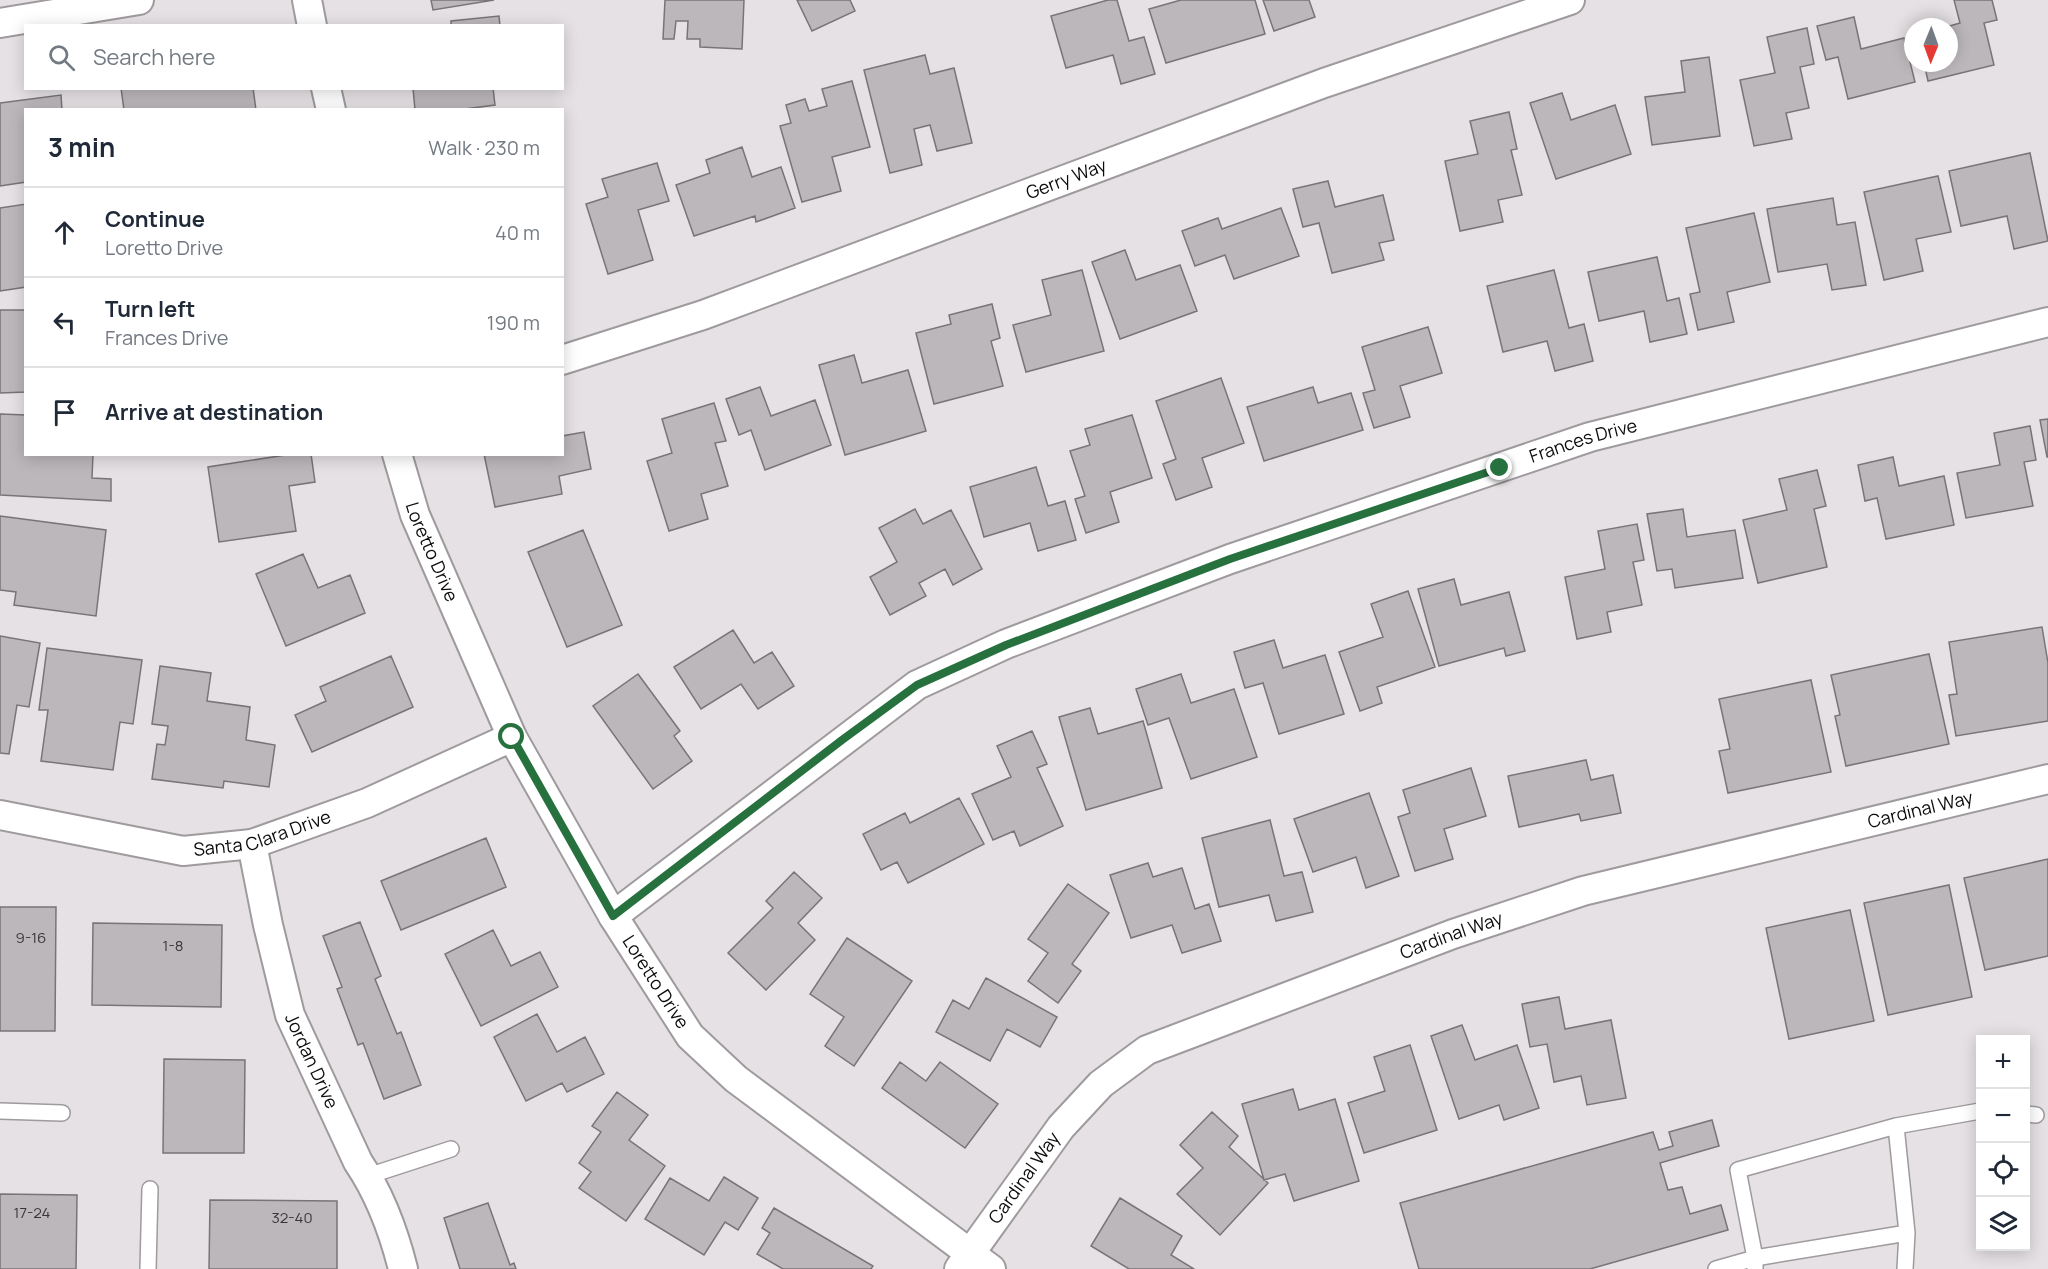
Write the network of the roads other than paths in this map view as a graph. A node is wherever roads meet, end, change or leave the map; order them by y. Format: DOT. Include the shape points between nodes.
graph roads {
  1 [pos="139,0"];
  2 [pos="307,0"];
  3 [pos="1570,0"];
  4 [pos="0,23"];
  5 [pos="312,24"];
  6 [pos="326,90"];
  7 [pos="331,108"];
  8 [pos="2048,322"];
  9 [pos="564,359"];
  10 [pos="398,456"];
  11 [pos="512,737"];
  12 [pos="2048,779"];
  13 [pos="0,815"];
  14 [pos="252,844"];
  15 [pos="613,916"];
  16 [pos="0,1111"];
  17 [pos="1976,1112"];
  18 [pos="62,1113"];
  19 [pos="1896,1126"];
  20 [pos="451,1149"];
  21 [pos="368,1176"];
  22 [pos="150,1189"];
  23 [pos="1907,1233"];
  24 [pos="973,1264"];
  25 [pos="1755,1264"];
  26 [pos="148,1269"];
  27 [pos="403,1269"];
  28 [pos="1716,1269"];
  29 [pos="1905,1269"];
  1 -- 4 [label="street"];
  2 -- 5 [label="street"];
  3 -- 9 [label="street, Gerry Way" via="1334,80 703,315"];
  6 -- 7 [label="street"];
  8 -- 15 [label="street, Frances Drive" via="1590,437 1230,559 1006,645 917,685"];
  10 -- 11 [label="street, Loretto Drive" via="415,516"];
  11 -- 14 [label="street, Santa Clara Drive" via="367,803"];
  11 -- 15 [label="street, Loretto Drive"];
  12 -- 24 [label="street, Cardinal Way" via="1583,891 1453,934 1148,1050 1101,1084 1061,1127"];
  13 -- 14 [label="street, Santa Clara Drive" via="183,851"];
  14 -- 21 [label="street, Jordan Drive" via="290,1015"];
  15 -- 24 [label="street, Loretto Drive" via="690,1036 736,1078"];
  16 -- 18 [label="lane"];
  17 -- 19 [label="lane"];
  19 -- 23 [label="lane"];
  19 -- 25 [label="lane" via="1738,1170"];
  20 -- 21 [label="lane"];
  21 -- 27 [label="street, Jordan Drive" via="397,1244"];
  22 -- 26 [label="lane"];
  23 -- 25 [label="lane"];
  23 -- 29 [label="lane"];
  25 -- 28 [label="lane"];
}
